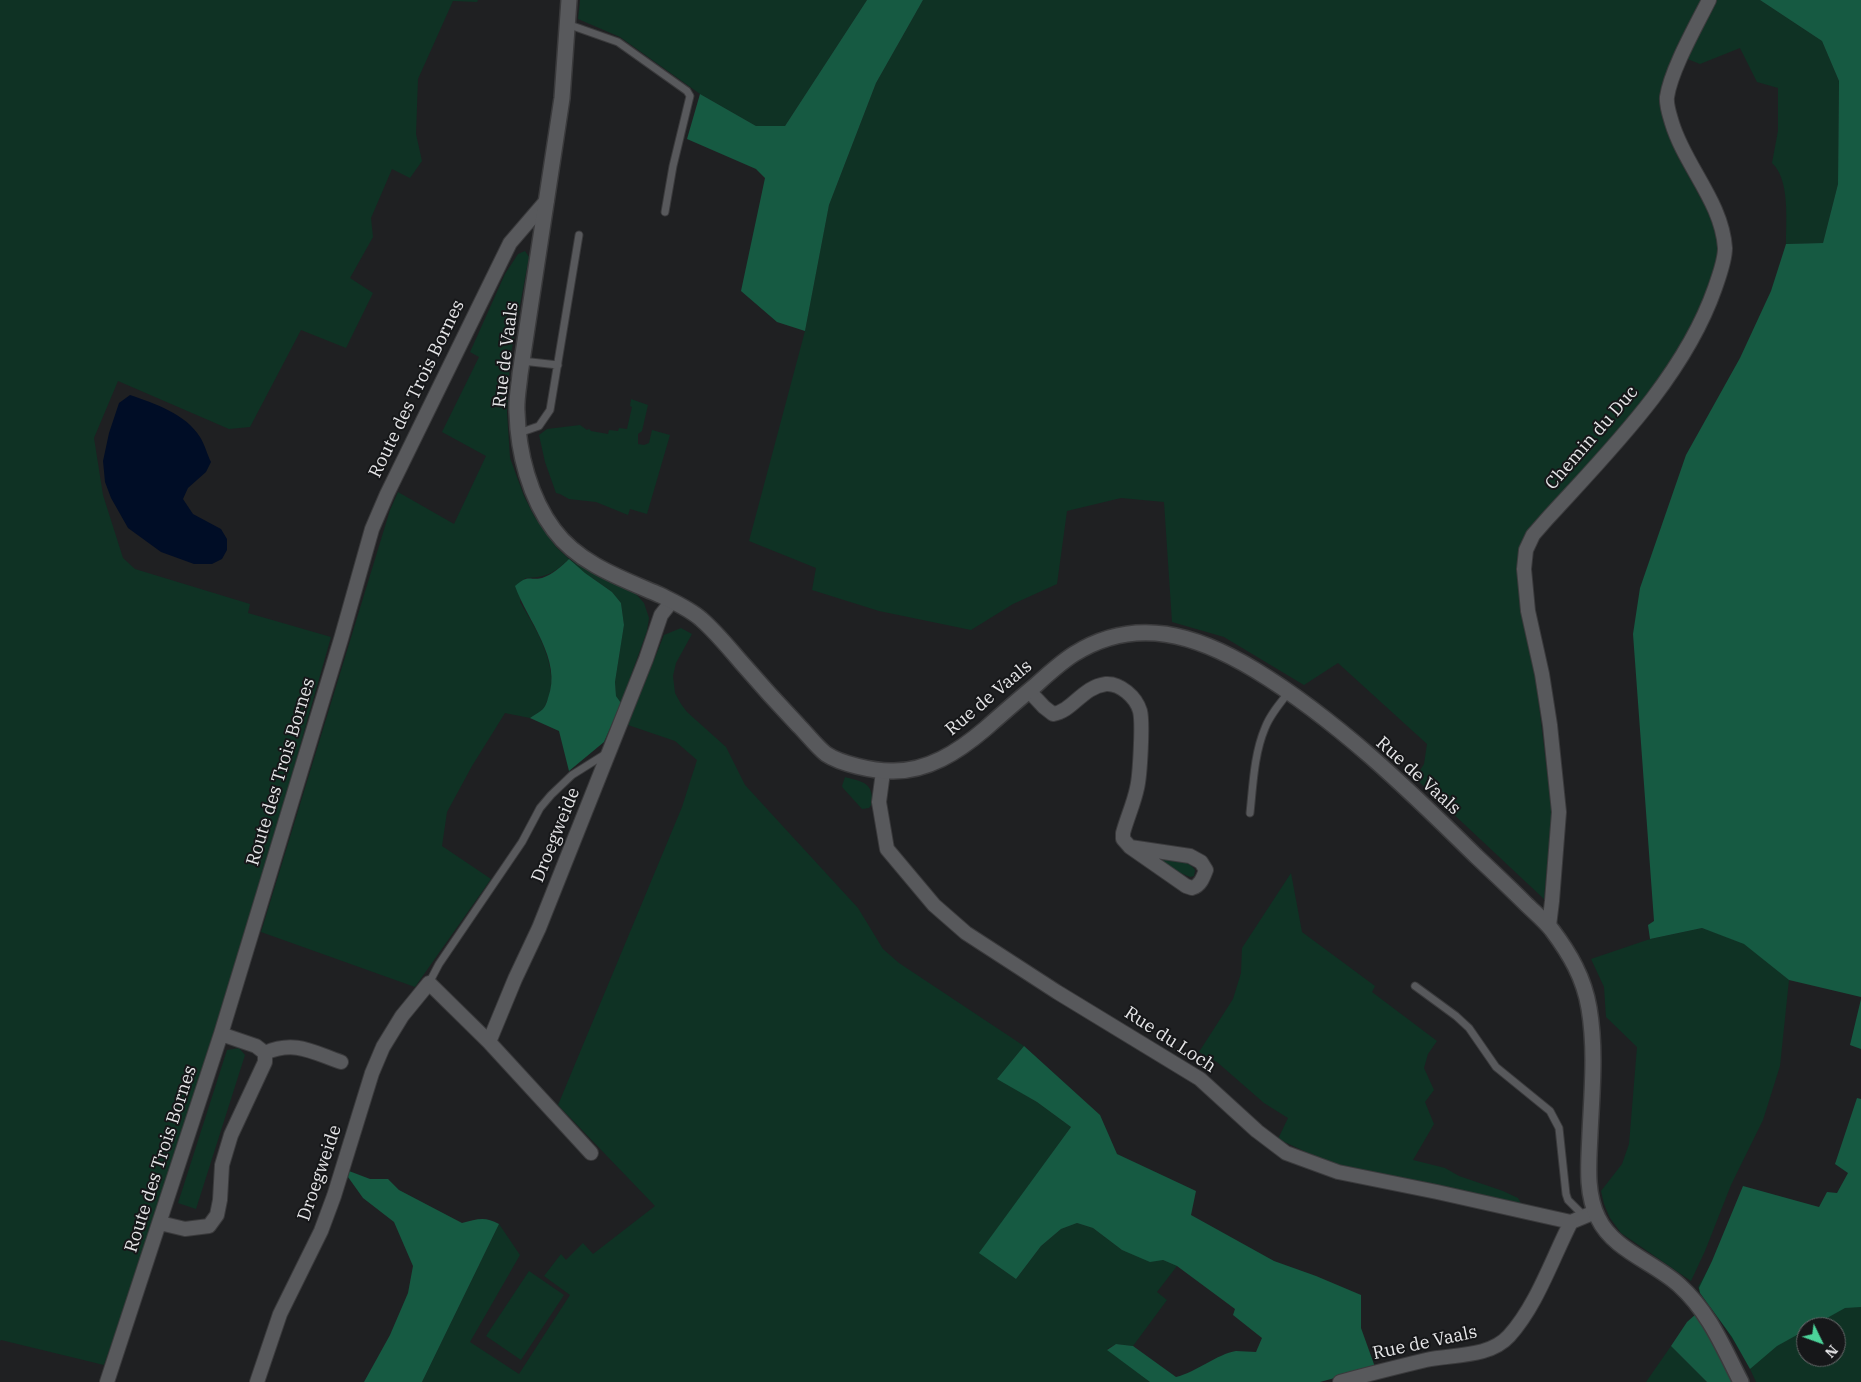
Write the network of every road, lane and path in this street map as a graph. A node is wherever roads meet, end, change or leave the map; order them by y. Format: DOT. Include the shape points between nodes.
graph roads {
  1 [pos="569,0"];
  2 [pos="1709,0"];
  3 [pos="566,24"];
  4 [pos="547,200"];
  5 [pos="665,212"];
  6 [pos="578,235"];
  7 [pos="522,361"];
  8 [pos="558,365"];
  9 [pos="518,433"];
  10 [pos="672,601"];
  11 [pos="1029,691"];
  12 [pos="1289,692"];
  13 [pos="608,752"];
  14 [pos="883,772"];
  15 [pos="1250,813"];
  16 [pos="1130,847"];
  17 [pos="1549,926"];
  18 [pos="429,983"];
  19 [pos="1415,986"];
  20 [pos="222,1034"];
  21 [pos="489,1042"];
  22 [pos="265,1053"];
  23 [pos="341,1062"];
  24 [pos="591,1153"];
  25 [pos="1590,1214"];
  26 [pos="1571,1222"];
  27 [pos="160,1223"];
  28 [pos="107,1382"];
  29 [pos="256,1382"];
  30 [pos="1340,1382"];
  31 [pos="1741,1382"];
  1 -- 3 [label="main road, Rue de Vaals"];
  2 -- 17 [label="street, Chemin du Duc" via="1673,78 1667,99 1676,136 1720,222 1724,248 1718,281 1695,332 1647,407 1546,519 1526,550 1524,569 1528,611 1542,674 1559,812"];
  3 -- 4 [label="main road, Rue de Vaals" via="562,98"];
  3 -- 5 [label="lane" via="618,42 690,96"];
  4 -- 7 [label="main road, Rue de Vaals"];
  4 -- 20 [label="street, Route des Trois Bornes" via="510,243 386,494 372,529"];
  6 -- 8 [label="lane"];
  7 -- 8 [label="lane"];
  7 -- 9 [label="main road, Rue de Vaals" via="516,409"];
  8 -- 9 [label="lane" via="550,410 539,426"];
  9 -- 10 [label="main road, Rue de Vaals" via="532,489 561,539 581,557 604,570"];
  10 -- 13 [label="street, Droegweide" via="660,615 646,659"];
  10 -- 14 [label="main road, Rue de Vaals" via="695,613 708,625 828,755 842,762"];
  11 -- 12 [label="main road, Rue de Vaals" via="1075,653 1101,641 1142,632 1167,633 1218,649"];
  11 -- 14 [label="main road, Rue de Vaals" via="973,740 946,758 903,771"];
  11 -- 16 [label="street" via="1053,714 1062,712 1088,690 1106,684 1120,686 1140,710 1137,787 1123,832 1123,839"];
  12 -- 15 [label="lane" via="1265,728"];
  12 -- 17 [label="main road, Rue de Vaals" via="1413,794"];
  13 -- 18 [label="lane, Droegweide" via="572,775 540,808 522,842"];
  13 -- 21 [label="street, Droegweide" via="539,928"];
  14 -- 26 [label="street, Rue du Loch" via="879,802 887,849 934,905 966,933 1200,1079 1256,1131 1286,1153 1338,1172"];
  16 -- 16 [label="street" via="1192,888 1198,886 1204,877 1206,870 1201,862 1190,856"];
  17 -- 25 [label="main road, Rue de Vaals" via="1576,966 1589,1004 1593,1062 1588,1178"];
  18 -- 21 [label="street"];
  18 -- 29 [label="street, Droegweide" via="402,1016 379,1056 334,1196 280,1314"];
  19 -- 25 [label="lane" via="1469,1028 1496,1067 1550,1111 1560,1128 1568,1200"];
  20 -- 22 [label="street" via="256,1046"];
  20 -- 27 [label="street, Route des Trois Bornes"];
  21 -- 24 [label="street"];
  22 -- 23 [label="street" via="296,1046"];
  22 -- 27 [label="street" via="265,1062 231,1134 222,1165 217,1215 209,1226 185,1229"];
  25 -- 26 [label="street"];
  25 -- 31 [label="main road, Rue de Vaals" via="1607,1232 1680,1286 1710,1320"];
  26 -- 30 [label="street, Rue de Vaals" via="1543,1282 1507,1338 1468,1354 1428,1360"];
  27 -- 28 [label="street, Route des Trois Bornes"];
}
